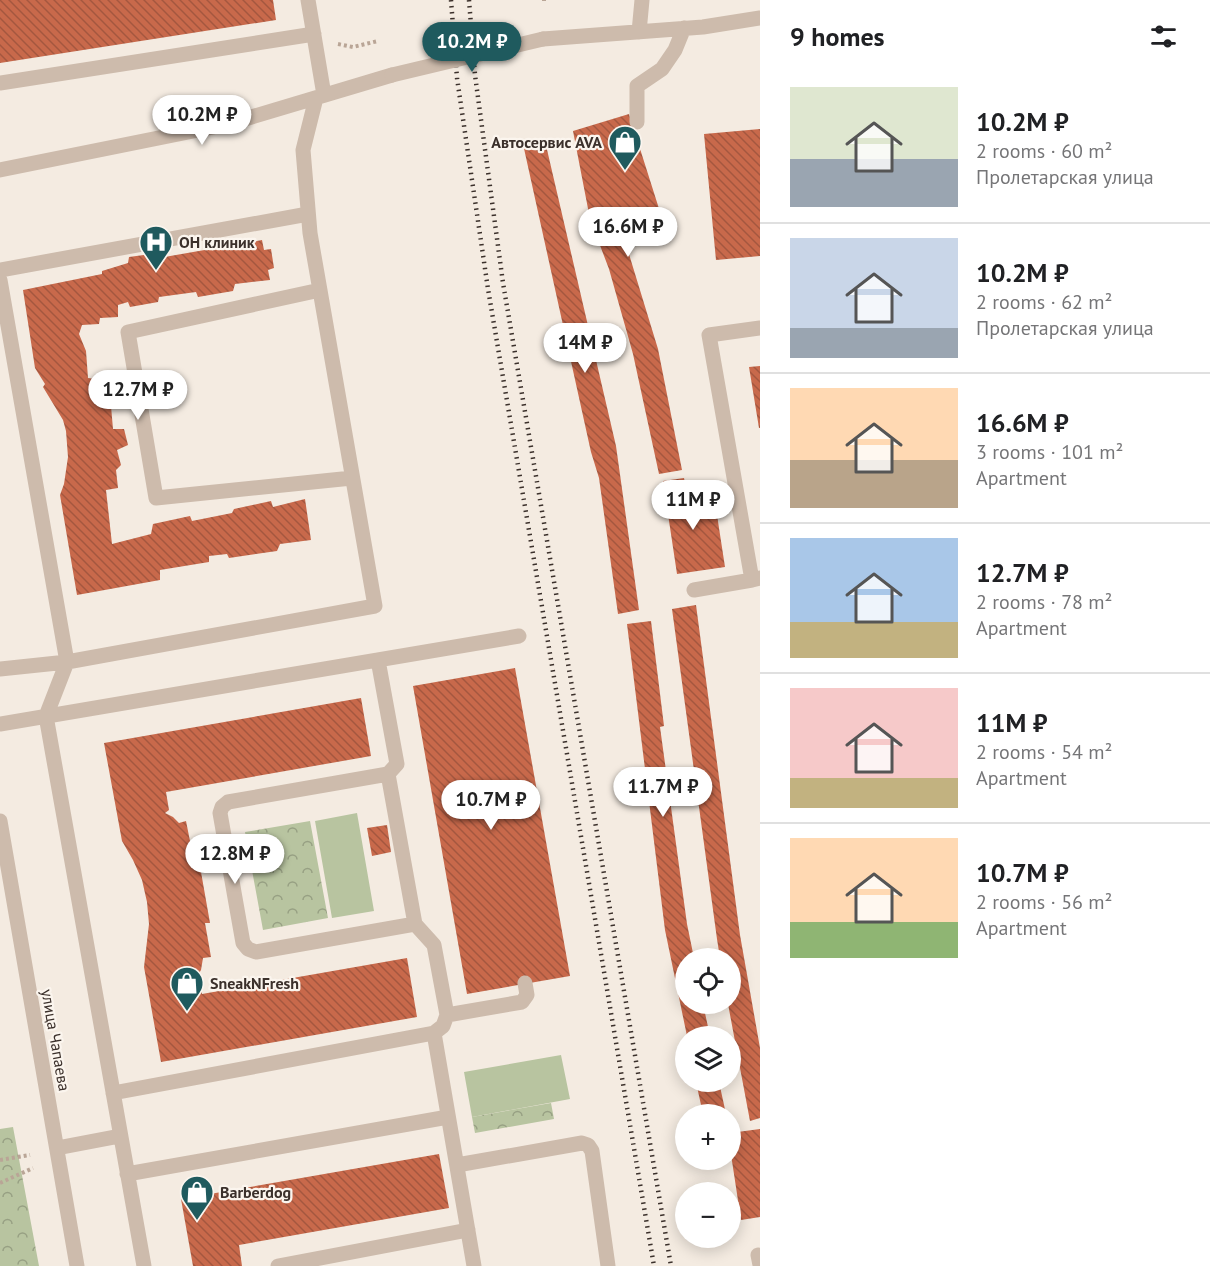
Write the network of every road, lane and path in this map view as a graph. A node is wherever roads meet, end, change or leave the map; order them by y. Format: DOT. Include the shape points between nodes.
graph roads {
  1 [pos="308,0"];
  2 [pos="642,0"];
  3 [pos="760,18"];
  4 [pos="684,28"];
  5 [pos="639,32"];
  6 [pos="314,34"];
  7 [pos="378,41"];
  8 [pos="338,44"];
  9 [pos="0,83"];
  10 [pos="320,96"];
  11 [pos="637,122"];
  12 [pos="0,170"];
  13 [pos="308,214"];
  14 [pos="0,270"];
  15 [pos="0,280"];
  16 [pos="320,290"];
  17 [pos="760,328"];
  18 [pos="352,478"];
  19 [pos="756,579"];
  20 [pos="694,590"];
  21 [pos="519,636"];
  22 [pos="378,660"];
  23 [pos="67,662"];
  24 [pos="0,669"];
  25 [pos="46,716"];
  26 [pos="0,724"];
  27 [pos="388,774"];
  28 [pos="0,821"];
  29 [pos="414,924"];
  30 [pos="525,983"];
  31 [pos="447,1015"];
  32 [pos="434,1033"];
  33 [pos="113,1092"];
  34 [pos="448,1117"];
  35 [pos="120,1136"];
  36 [pos="57,1148"];
  37 [pos="30,1155"];
  38 [pos="0,1160"];
  39 [pos="457,1166"];
  40 [pos="33,1168"];
  41 [pos="127,1174"];
  42 [pos="0,1183"];
  43 [pos="468,1230"];
  44 [pos="77,1266"];
  45 [pos="144,1266"];
  46 [pos="278,1266"];
  47 [pos="474,1266"];
  48 [pos="608,1266"];
  1 -- 6 [label="street"];
  2 -- 5 [label="street"];
  3 -- 4 [label="street"];
  4 -- 5 [label="street"];
  4 -- 11 [label="street" via="662,69 638,86"];
  5 -- 10 [label="street, bridge" via="543,39"];
  6 -- 9 [label="street"];
  6 -- 10 [label="street"];
  7 -- 8 [label="path" via="353,47"];
  10 -- 12 [label="street" via="228,124"];
  10 -- 13 [label="street" via="303,150"];
  13 -- 14 [label="street"];
  13 -- 16 [label="street"];
  15 -- 23 [label="street"];
  16 -- 18 [label="street"];
  16 -- 18 [label="street" via="129,332 156,498"];
  17 -- 19 [label="street" via="709,335"];
  18 -- 23 [label="street" via="375,606"];
  19 -- 20 [label="street"];
  21 -- 22 [label="street"];
  22 -- 25 [label="street"];
  22 -- 27 [label="street" via="397,764"];
  23 -- 24 [label="street"];
  23 -- 25 [label="street"];
  25 -- 26 [label="street"];
  25 -- 33 [label="street"];
  27 -- 29 [label="street"];
  27 -- 29 [label="street" via="228,802 220,813 243,943 248,949 256,952"];
  28 -- 36 [label="street, улица Чапаева"];
  29 -- 31 [label="street" via="434,945"];
  30 -- 31 [label="street" via="527,995 522,1002"];
  31 -- 32 [label="street" via="443,1026"];
  32 -- 33 [label="street"];
  32 -- 34 [label="street"];
  33 -- 35 [label="street"];
  34 -- 39 [label="street"];
  34 -- 41 [label="street"];
  35 -- 36 [label="street"];
  35 -- 41 [label="street"];
  36 -- 44 [label="street, улица Чапаева"];
  37 -- 38 [label="path"];
  39 -- 43 [label="street"];
  39 -- 48 [label="street" via="588,1145"];
  40 -- 42 [label="path"];
  41 -- 45 [label="street"];
  43 -- 46 [label="street"];
  43 -- 47 [label="street"];
}
